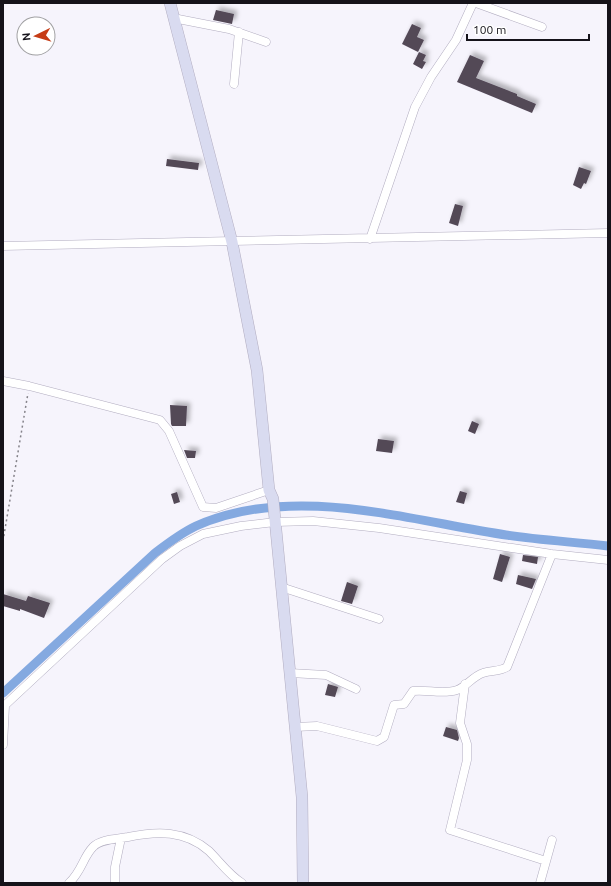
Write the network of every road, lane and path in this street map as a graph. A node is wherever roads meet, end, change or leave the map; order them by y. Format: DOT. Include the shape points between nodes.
graph roads {
  1 [pos="170,3"];
  2 [pos="475,3"];
  3 [pos="174,18"];
  4 [pos="542,27"];
  5 [pos="239,32"];
  6 [pos="266,42"];
  7 [pos="234,84"];
  8 [pos="608,233"];
  9 [pos="370,239"];
  10 [pos="232,242"];
  11 [pos="3,246"];
  12 [pos="3,381"];
  13 [pos="29,386"];
  14 [pos="271,494"];
  15 [pos="275,517"];
  16 [pos="3,541"];
  17 [pos="552,554"];
  18 [pos="608,560"];
  19 [pos="281,587"];
  20 [pos="379,619"];
  21 [pos="290,674"];
  22 [pos="465,684"];
  23 [pos="356,689"];
  24 [pos="4,707"];
  25 [pos="295,727"];
  26 [pos="3,745"];
  27 [pos="121,838"];
  28 [pos="552,840"];
  29 [pos="546,861"];
  30 [pos="239,882"];
  31 [pos="69,883"];
  32 [pos="115,883"];
  33 [pos="303,883"];
  34 [pos="540,883"];
  1 -- 3 [label="street"];
  2 -- 4 [label="street"];
  2 -- 9 [label="street" via="456,40 431,77 415,107"];
  3 -- 5 [label="street"];
  3 -- 10 [label="street"];
  5 -- 6 [label="street"];
  5 -- 7 [label="street"];
  8 -- 9 [label="street"];
  9 -- 10 [label="street"];
  10 -- 11 [label="street"];
  10 -- 14 [label="street" via="260,387"];
  12 -- 13 [label="street"];
  13 -- 14 [label="street" via="160,420 169,431 203,507 216,508"];
  13 -- 16 [label="path"];
  14 -- 15 [label="street"];
  15 -- 17 [label="street" via="379,528"];
  15 -- 19 [label="street"];
  15 -- 24 [label="street" via="203,534 180,546 162,559"];
  17 -- 18 [label="street"];
  17 -- 22 [label="street" via="507,667 501,671 483,673"];
  19 -- 20 [label="street"];
  19 -- 21 [label="street"];
  21 -- 23 [label="street" via="326,675"];
  21 -- 25 [label="street"];
  22 -- 25 [label="street" via="459,690 439,693 413,691 404,704 394,705 384,737 377,741 317,726"];
  22 -- 29 [label="street" via="460,723 467,760 450,830"];
  24 -- 26 [label="street"];
  25 -- 33 [label="street" via="302,804"];
  27 -- 30 [label="street" via="151,832 186,837 208,850"];
  27 -- 31 [label="street" via="93,847 79,872"];
  27 -- 32 [label="street"];
  28 -- 29 [label="street"];
  29 -- 34 [label="street"];
}
